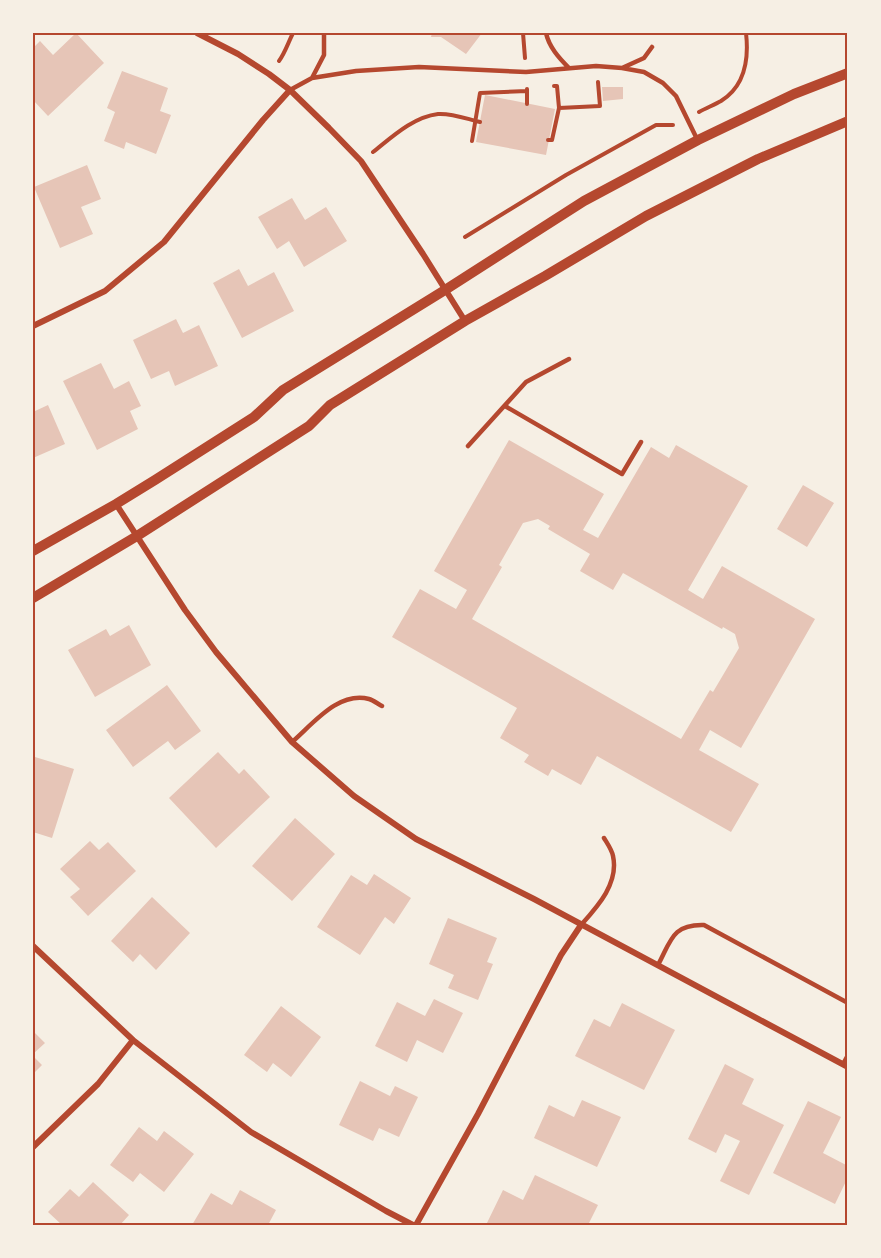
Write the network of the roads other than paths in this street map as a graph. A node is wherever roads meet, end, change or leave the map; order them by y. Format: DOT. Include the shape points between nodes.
graph roads {
  1 [pos="197,33"];
  2 [pos="324,33"];
  3 [pos="546,33"];
  4 [pos="652,47"];
  5 [pos="569,68"];
  6 [pos="622,68"];
  7 [pos="848,73"];
  8 [pos="312,78"];
  9 [pos="290,90"];
  10 [pos="848,121"];
  11 [pos="698,140"];
  12 [pos="446,290"];
  13 [pos="465,321"];
  14 [pos="33,326"];
  15 [pos="568,359"];
  16 [pos="505,406"];
  17 [pos="641,442"];
  18 [pos="468,446"];
  19 [pos="116,504"];
  20 [pos="137,536"];
  21 [pos="33,551"];
  22 [pos="33,597"];
  23 [pos="382,706"];
  24 [pos="292,742"];
  25 [pos="604,838"];
  26 [pos="581,925"];
  27 [pos="33,946"];
  28 [pos="658,965"];
  29 [pos="848,1003"];
  30 [pos="134,1040"];
  31 [pos="848,1055"];
  32 [pos="845,1066"];
  33 [pos="33,1147"];
  34 [pos="415,1225"];
  1 -- 9 [label="street" via="238,54"];
  2 -- 8 [label="lane" via="324,55"];
  3 -- 5 [label="lane"];
  4 -- 6 [label="lane" via="644,58"];
  5 -- 6 [label="lane"];
  5 -- 8 [label="lane" via="526,72 419,67"];
  6 -- 11 [label="lane" via="644,72 663,82 676,96"];
  7 -- 11 [label="street"];
  8 -- 9 [label="lane"];
  9 -- 12 [label="street" via="361,161"];
  9 -- 14 [label="street" via="164,242 105,291"];
  10 -- 13 [label="street" via="758,159 646,216"];
  11 -- 12 [label="street" via="584,201"];
  12 -- 13 [label="street"];
  12 -- 19 [label="street" via="283,390 254,417"];
  13 -- 20 [label="street" via="330,405 309,426"];
  15 -- 16 [label="lane" via="526,382"];
  16 -- 17 [label="lane" via="622,474"];
  16 -- 18 [label="lane"];
  19 -- 20 [label="street"];
  19 -- 21 [label="street"];
  20 -- 22 [label="street"];
  20 -- 24 [label="street" via="216,652"];
  23 -- 24 [label="lane" via="369,699 351,698 335,704"];
  24 -- 26 [label="street" via="354,796 416,838"];
  25 -- 26 [label="lane" via="613,854 610,885"];
  26 -- 28 [label="street"];
  26 -- 34 [label="street"];
  27 -- 30 [label="street"];
  28 -- 29 [label="lane" via="678,930 704,925"];
  28 -- 32 [label="street"];
  30 -- 33 [label="street" via="98,1084"];
  30 -- 34 [label="street" via="251,1132"];
  31 -- 32 [label="lane"];
}
